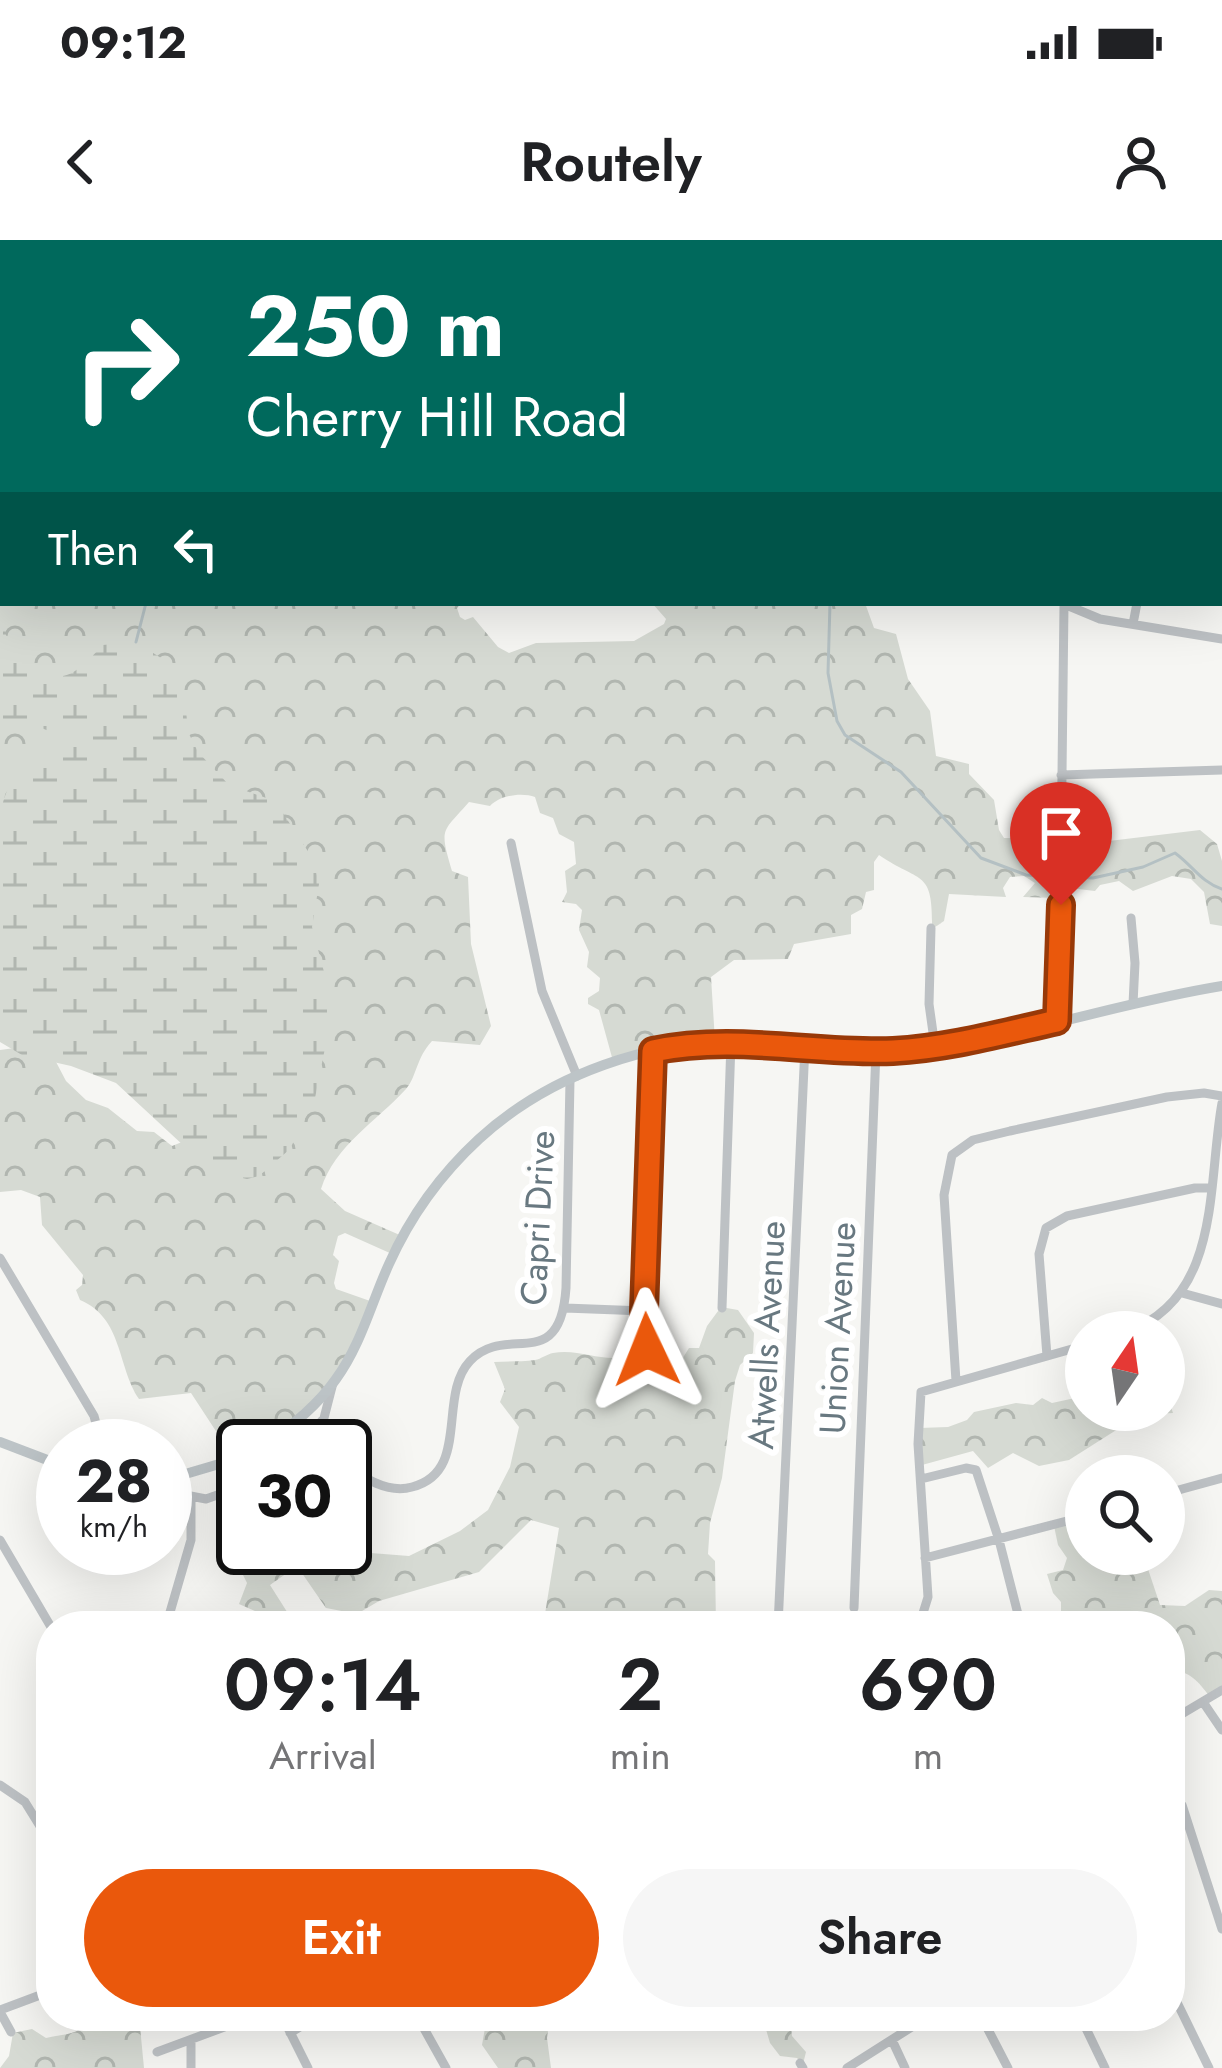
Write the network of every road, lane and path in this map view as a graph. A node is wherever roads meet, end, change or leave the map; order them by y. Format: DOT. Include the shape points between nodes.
graph roads {
  1 [pos="1064,606"];
  2 [pos="1067,606"];
  3 [pos="1136,606"];
  4 [pos="1133,624"];
  5 [pos="1222,639"];
  6 [pos="1222,770"];
  7 [pos="1061,775"];
  8 [pos="511,843"];
  9 [pos="1061,860"];
  10 [pos="1061,905"];
  11 [pos="1131,918"];
  12 [pos="931,928"];
  13 [pos="1220,989"];
  14 [pos="1133,1004"];
  15 [pos="1057,1021"];
  16 [pos="731,1042"];
  17 [pos="805,1046"];
  18 [pos="935,1047"];
  19 [pos="653,1051"];
  20 [pos="876,1051"];
  21 [pos="574,1078"];
  22 [pos="1222,1099"];
  23 [pos="1211,1188"];
  24 [pos="0,1258"];
  25 [pos="1182,1293"];
  26 [pos="1222,1304"];
  27 [pos="565,1308"];
  28 [pos="722,1308"];
  29 [pos="644,1311"];
  30 [pos="1163,1311"];
  31 [pos="647,1350"];
  32 [pos="1065,1351"];
  33 [pos="1047,1356"];
  34 [pos="956,1381"];
  35 [pos="333,1383"];
  36 [pos="95,1419"];
  37 [pos="298,1419"];
  38 [pos="321,1419"];
  39 [pos="0,1442"];
  40 [pos="36,1456"];
  41 [pos="1222,1478"];
  42 [pos="921,1479"];
  43 [pos="372,1481"];
  44 [pos="1185,1488"];
  45 [pos="1065,1522"];
  46 [pos="0,1540"];
  47 [pos="999,1540"];
  48 [pos="925,1558"];
  49 [pos="181,1575"];
  50 [pos="854,1608"];
  51 [pos="42,1611"];
  52 [pos="170,1611"];
  53 [pos="779,1611"];
  54 [pos="924,1611"];
  55 [pos="1017,1611"];
  56 [pos="1222,1690"];
  57 [pos="1203,1702"];
  58 [pos="1185,1712"];
  59 [pos="1222,1730"];
  60 [pos="0,1785"];
  61 [pos="1185,1814"];
  62 [pos="36,1818"];
  63 [pos="1222,1929"];
  64 [pos="36,1997"];
  65 [pos="0,2011"];
  66 [pos="1185,2019"];
  67 [pos="215,2031"];
  68 [pos="425,2031"];
  69 [pos="906,2031"];
  70 [pos="988,2031"];
  71 [pos="1087,2031"];
  72 [pos="11,2032"];
  73 [pos="290,2032"];
  74 [pos="191,2040"];
  75 [pos="892,2040"];
  76 [pos="157,2052"];
  77 [pos="191,2068"];
  78 [pos="308,2068"];
  79 [pos="446,2068"];
  80 [pos="847,2068"];
  81 [pos="905,2068"];
  82 [pos="1007,2068"];
  83 [pos="1105,2068"];
  84 [pos="1209,2068"];
  1 -- 7 [label="street"];
  2 -- 4 [label="street"];
  3 -- 4 [label="street"];
  4 -- 5 [label="street"];
  6 -- 7 [label="street"];
  7 -- 9 [label="street"];
  8 -- 21 [label="street" via="548,1011"];
  10 -- 15 [label="street"];
  11 -- 14 [label="street"];
  12 -- 18 [label="street"];
  13 -- 14 [label="main road"];
  14 -- 15 [label="main road"];
  15 -- 18 [label="main road"];
  16 -- 17 [label="main road"];
  16 -- 19 [label="main road"];
  16 -- 28 [label="street"];
  17 -- 20 [label="main road"];
  17 -- 53 [label="street, Atwells Avenue"];
  18 -- 20 [label="main road"];
  19 -- 21 [label="main road"];
  19 -- 29 [label="street"];
  20 -- 50 [label="street, Union Avenue"];
  21 -- 27 [label="street, Capri Drive"];
  21 -- 35 [label="main road" via="497,1124 428,1196"];
  22 -- 23 [label="street"];
  22 -- 34 [label="street" via="1167,1096 973,1140 952,1155 944,1195"];
  23 -- 25 [label="street" via="1201,1257"];
  23 -- 33 [label="street" via="1067,1216 1046,1228 1039,1254"];
  24 -- 36 [label="street"];
  25 -- 26 [label="street"];
  25 -- 30 [label="street"];
  27 -- 29 [label="street"];
  27 -- 43 [label="street, Capri Drive" via="544,1340 479,1352 458,1376 449,1448 436,1475 407,1489"];
  29 -- 31 [label="street"];
  32 -- 33 [label="street"];
  33 -- 34 [label="street"];
  34 -- 42 [label="street" via="919,1394"];
  35 -- 37 [label="main road"];
  35 -- 38 [label="street"];
  39 -- 40 [label="main road"];
  41 -- 44 [label="street"];
  42 -- 47 [label="street" via="976,1470"];
  42 -- 48 [label="street"];
  45 -- 47 [label="street"];
  46 -- 51 [label="street"];
  47 -- 48 [label="street"];
  47 -- 55 [label="street"];
  48 -- 54 [label="street"];
  49 -- 52 [label="street"];
  56 -- 57 [label="street"];
  57 -- 58 [label="street"];
  57 -- 59 [label="street"];
  60 -- 62 [label="street"];
  61 -- 63 [label="street"];
  64 -- 65 [label="street"];
  65 -- 72 [label="street"];
  66 -- 84 [label="street"];
  67 -- 74 [label="street"];
  68 -- 79 [label="street"];
  69 -- 75 [label="street"];
  70 -- 82 [label="street"];
  71 -- 83 [label="street"];
  73 -- 78 [label="street"];
  74 -- 76 [label="street"];
  74 -- 77 [label="street"];
  75 -- 80 [label="street"];
  75 -- 81 [label="street"];
}
